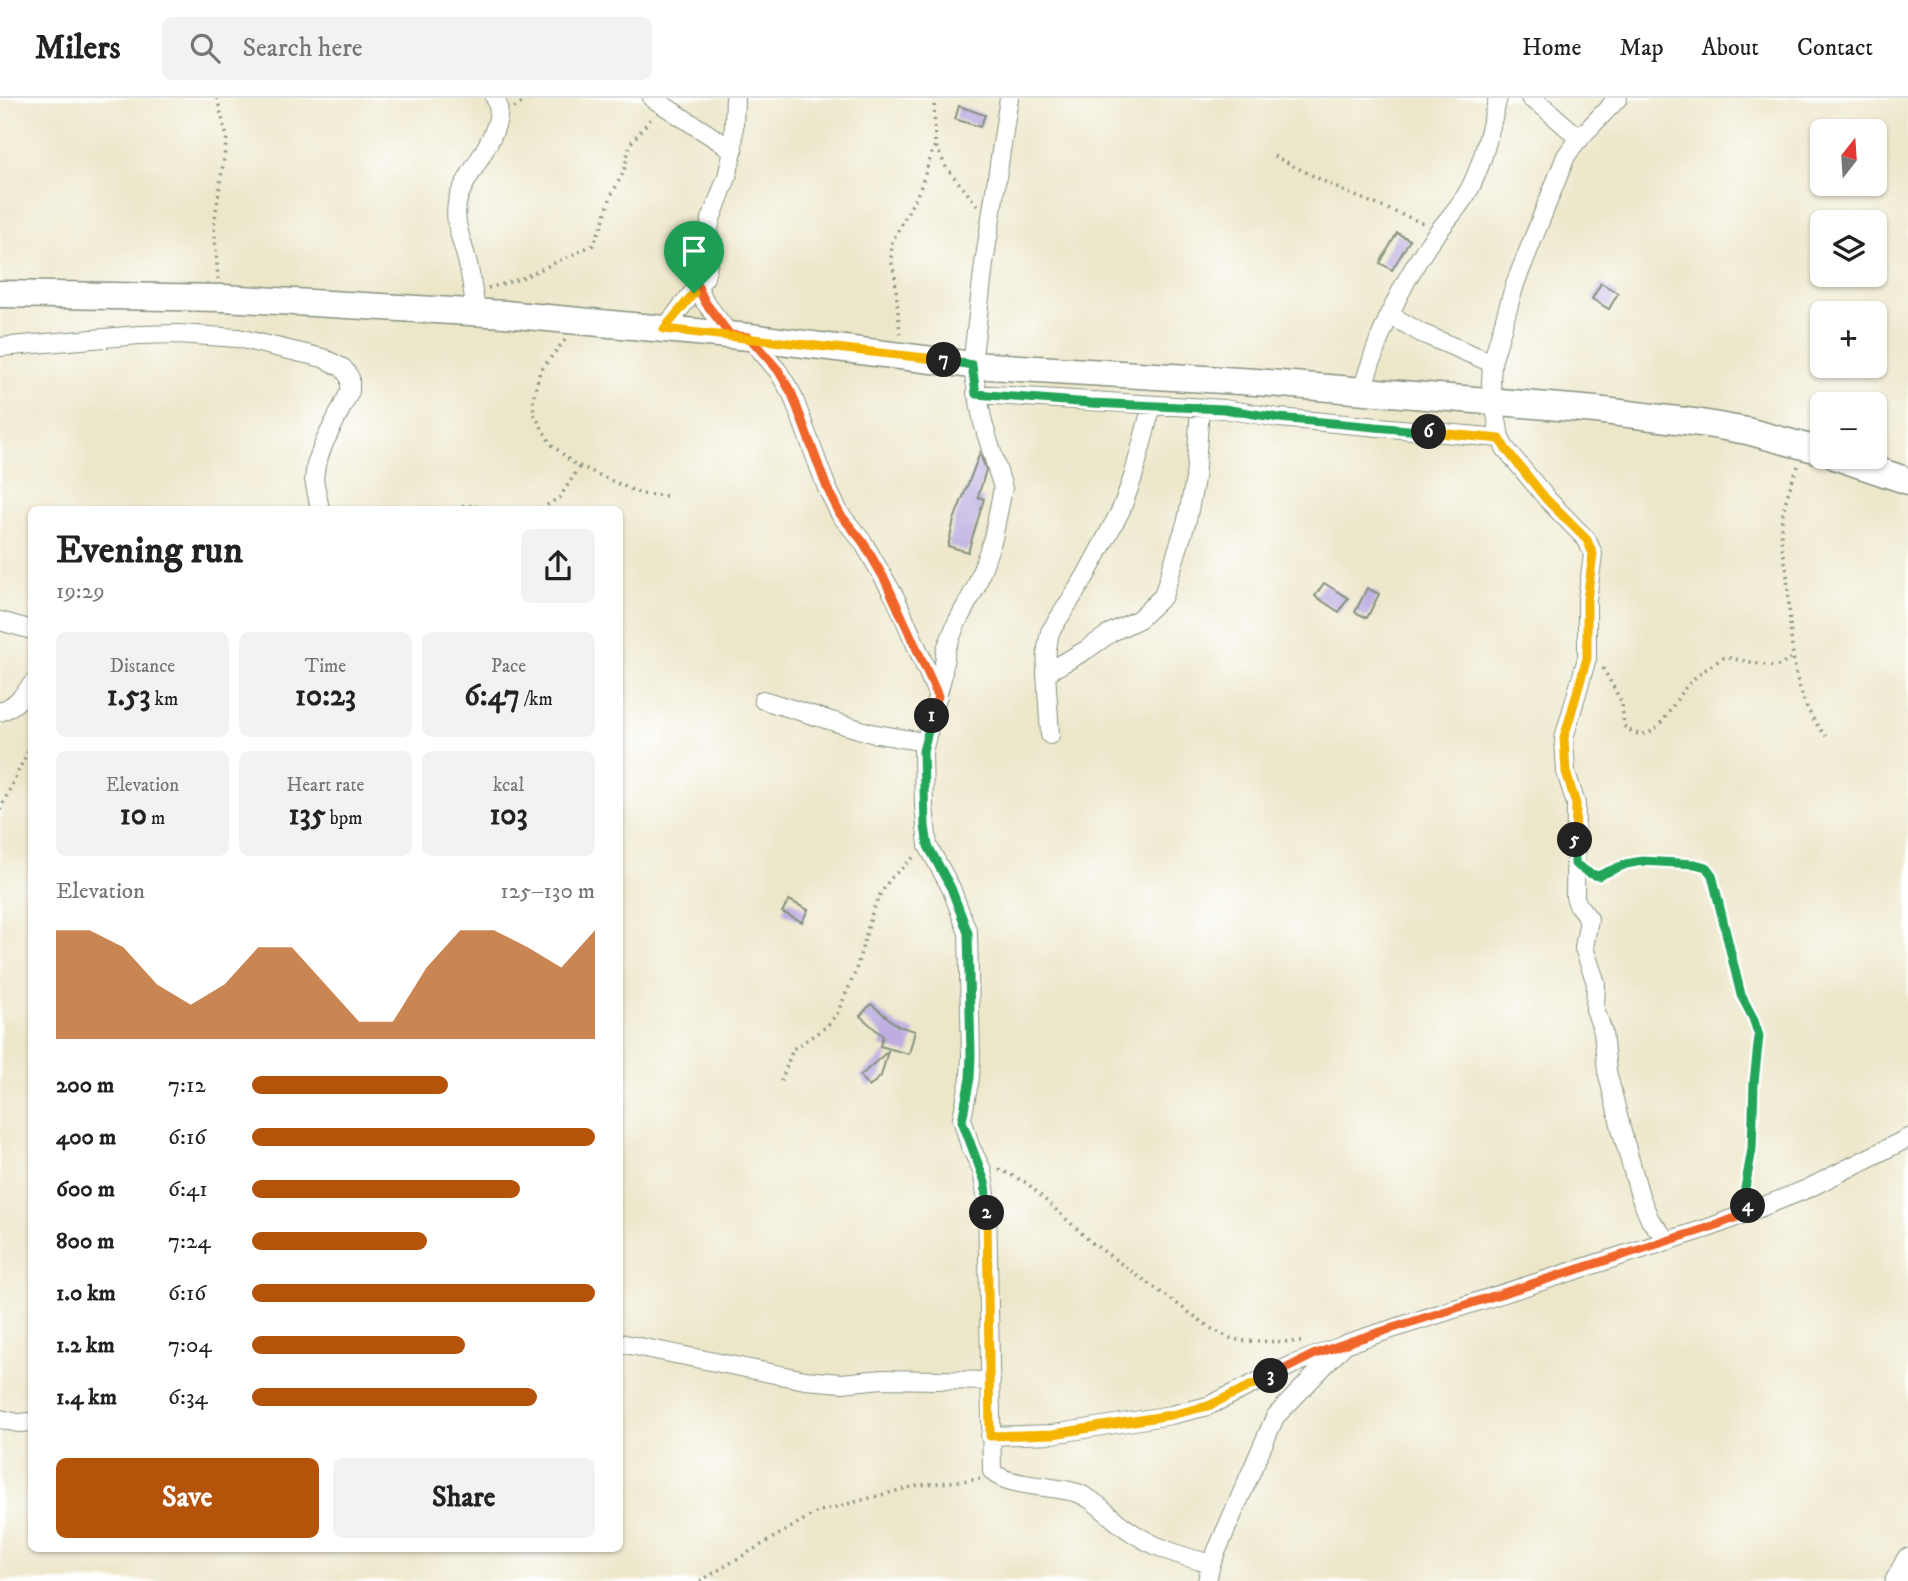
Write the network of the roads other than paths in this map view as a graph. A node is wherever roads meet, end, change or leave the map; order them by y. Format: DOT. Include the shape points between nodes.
graph roads {
  1 [pos="495,98"];
  2 [pos="735,98"];
  3 [pos="1009,98"];
  4 [pos="1499,98"];
  5 [pos="1530,98"];
  6 [pos="1618,98"];
  7 [pos="656,102"];
  8 [pos="1580,139"];
  9 [pos="733,150"];
  10 [pos="698,287"];
  11 [pos="0,294"];
  12 [pos="474,302"];
  13 [pos="1389,314"];
  14 [pos="664,329"];
  15 [pos="739,336"];
  16 [pos="0,347"];
  17 [pos="1492,363"];
  18 [pos="972,365"];
  19 [pos="1362,391"];
  20 [pos="976,394"];
  21 [pos="1494,400"];
  22 [pos="1152,405"];
  23 [pos="1200,408"];
  24 [pos="1500,439"];
  25 [pos="1810,447"];
  26 [pos="1872,469"];
  27 [pos="1908,481"];
  28 [pos="319,506"];
  29 [pos="0,621"];
  30 [pos="28,629"];
  31 [pos="1046,673"];
  32 [pos="28,689"];
  33 [pos="938,696"];
  34 [pos="763,700"];
  35 [pos="0,712"];
  36 [pos="1049,735"];
  37 [pos="925,742"];
  38 [pos="1908,1138"];
  39 [pos="1668,1241"];
  40 [pos="623,1344"];
  41 [pos="1345,1345"];
  42 [pos="991,1381"];
  43 [pos="0,1419"];
  44 [pos="28,1422"];
  45 [pos="990,1440"];
  46 [pos="1908,1560"];
  47 [pos="1209,1572"];
  48 [pos="1897,1581"];
  1 -- 12 [label="street" via="497,125 456,209"];
  2 -- 9 [label="street"];
  3 -- 18 [label="street"];
  4 -- 13 [label="street" via="1471,186 1404,283"];
  5 -- 8 [label="street"];
  6 -- 8 [label="street"];
  7 -- 9 [label="street"];
  8 -- 17 [label="street" via="1566,156 1515,284"];
  9 -- 10 [label="street" via="711,219 705,277"];
  10 -- 14 [label="street"];
  10 -- 15 [label="street" via="710,309"];
  11 -- 12 [label="main road"];
  12 -- 14 [label="main road"];
  13 -- 17 [label="street" via="1411,329"];
  13 -- 19 [label="street"];
  14 -- 15 [label="main road"];
  15 -- 18 [label="main road"];
  15 -- 33 [label="street" via="778,370 792,394 827,488 896,599"];
  16 -- 28 [label="street" via="179,334 238,338 323,358 343,368 350,377 350,391 316,464"];
  17 -- 21 [label="street"];
  18 -- 19 [label="main road"];
  18 -- 20 [label="street"];
  19 -- 21 [label="main road"];
  20 -- 22 [label="street"];
  20 -- 33 [label="street" via="1002,480 1002,495 976,587 946,649"];
  21 -- 24 [label="street"];
  21 -- 25 [label="main road" via="1701,423"];
  22 -- 23 [label="street"];
  22 -- 31 [label="street" via="1121,510 1050,632"];
  23 -- 24 [label="street"];
  23 -- 31 [label="street" via="1192,493 1163,596 1139,619"];
  24 -- 39 [label="street" via="1546,499 1578,530 1593,559 1586,612 1588,650 1564,738 1566,772 1576,804 1575,897 1589,921 1584,948 1596,983 1594,1004 1622,1132 1650,1220"];
  26 -- 27 [label="main road"];
  29 -- 30 [label="street"];
  31 -- 36 [label="street"];
  32 -- 35 [label="street" via="11,708"];
  33 -- 37 [label="street"];
  34 -- 37 [label="street" via="871,733"];
  37 -- 42 [label="street" via="923,806 928,846 968,933 971,1055 962,1118 985,1182"];
  38 -- 39 [label="street" via="1807,1189"];
  39 -- 41 [label="street"];
  40 -- 42 [label="street" via="805,1380"];
  41 -- 45 [label="street" via="1196,1409"];
  41 -- 47 [label="street" via="1275,1417"];
  42 -- 45 [label="street"];
  43 -- 44 [label="street"];
  45 -- 47 [label="street" via="993,1471 999,1478 1082,1494 1128,1530"];
  46 -- 48 [label="street"];
}
